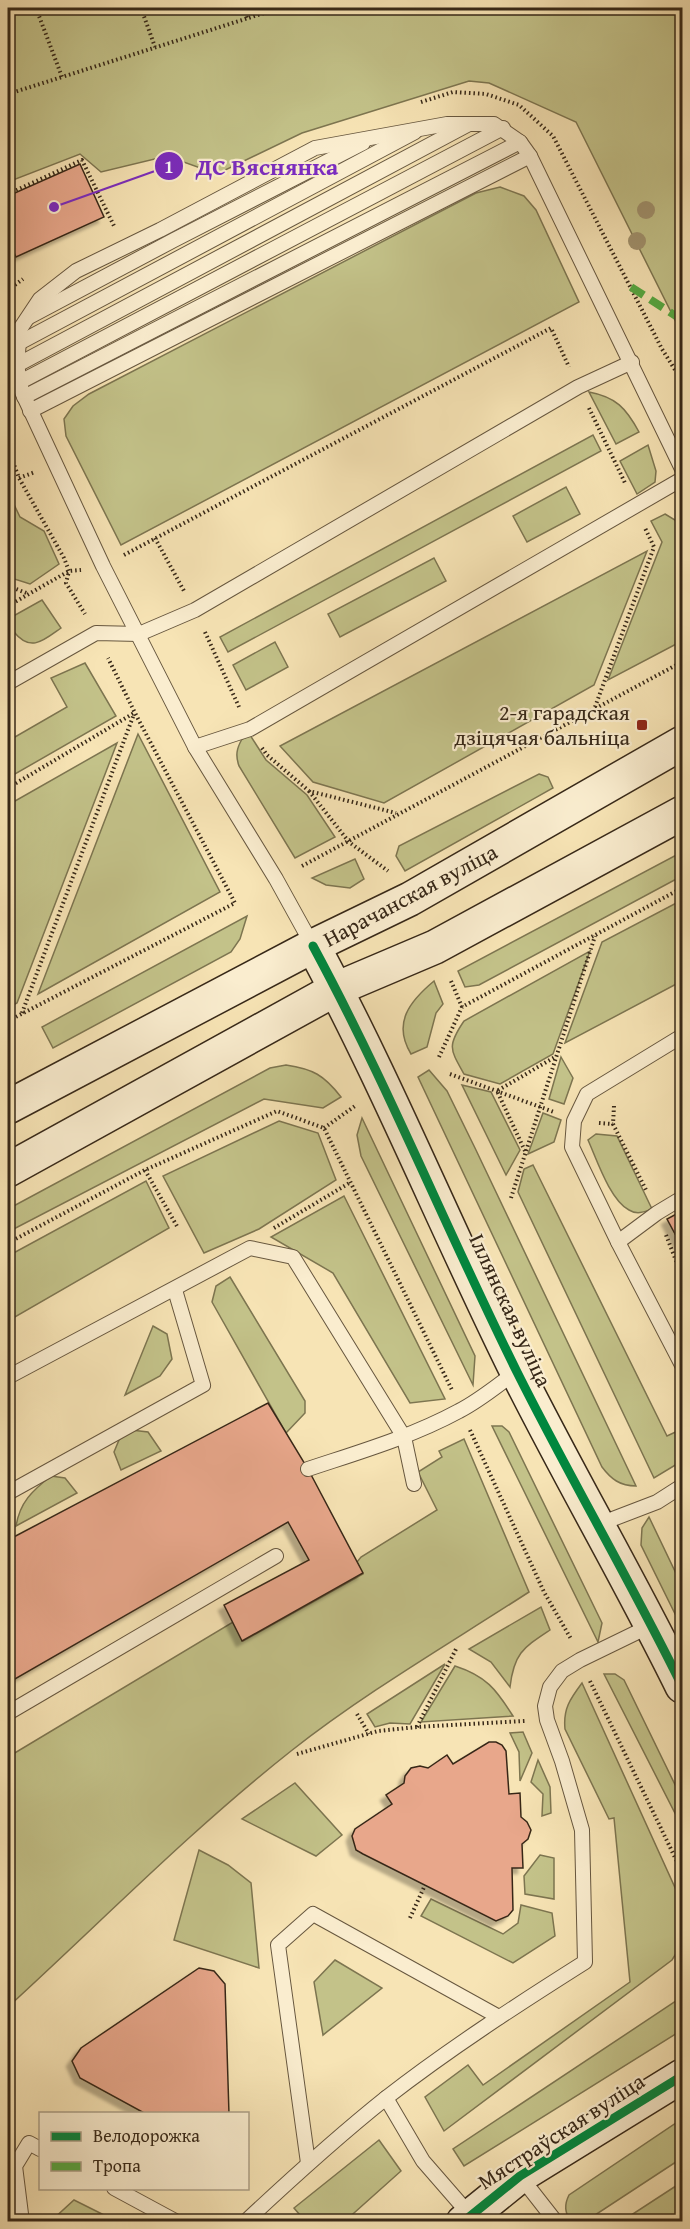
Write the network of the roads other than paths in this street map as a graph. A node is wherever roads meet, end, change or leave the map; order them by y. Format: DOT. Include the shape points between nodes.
graph roads {
  1 [pos="471,123"];
  2 [pos="425,127"];
  3 [pos="503,128"];
  4 [pos="520,142"];
  5 [pos="530,156"];
  6 [pos="17,344"];
  7 [pos="632,363"];
  8 [pos="17,365"];
  9 [pos="20,382"];
  10 [pos="24,397"];
  11 [pos="30,411"];
  12 [pos="682,469"];
  13 [pos="682,479"];
  14 [pos="139,634"];
  15 [pos="8,683"];
  16 [pos="682,743"];
  17 [pos="195,747"];
  18 [pos="682,813"];
  19 [pos="313,946"];
  20 [pos="336,989"];
  21 [pos="682,1036"];
  22 [pos="8,1107"];
  23 [pos="8,1170"];
  24 [pos="682,1198"];
  25 [pos="618,1242"];
  26 [pos="175,1290"];
  27 [pos="682,1365"];
  28 [pos="517,1371"];
  29 [pos="8,1377"];
  30 [pos="405,1437"];
  31 [pos="308,1469"];
  32 [pos="414,1484"];
  33 [pos="682,1486"];
  34 [pos="8,1493"];
  35 [pos="597,1525"];
  36 [pos="276,1556"];
  37 [pos="652,1625"];
  38 [pos="682,1686"];
  39 [pos="8,1713"];
  40 [pos="499,2017"];
  41 [pos="682,2076"];
  42 [pos="386,2098"];
  43 [pos="39,2148"];
  44 [pos="308,2163"];
  45 [pos="520,2176"];
  46 [pos="118,2190"];
  47 [pos="466,2218"];
  48 [pos="22,2222"];
  49 [pos="177,2222"];
  50 [pos="245,2222"];
  51 [pos="556,2222"];
  1 -- 2 [label="lane"];
  1 -- 3 [label="lane"];
  1 -- 8 [label="lane"];
  2 -- 6 [label="lane"];
  2 -- 6 [label="lane" via="315,148 76,271 40,299 20,329"];
  3 -- 4 [label="lane"];
  3 -- 9 [label="lane"];
  4 -- 5 [label="lane"];
  4 -- 10 [label="lane"];
  5 -- 7 [label="lane"];
  5 -- 11 [label="lane"];
  6 -- 8 [label="lane"];
  7 -- 12 [label="lane"];
  7 -- 14 [label="lane" via="578,387 195,610"];
  8 -- 9 [label="lane"];
  9 -- 10 [label="lane"];
  10 -- 11 [label="lane"];
  11 -- 14 [label="lane"];
  13 -- 17 [label="lane" via="250,729"];
  14 -- 15 [label="lane" via="96,633"];
  14 -- 17 [label="lane"];
  16 -- 19 [label="main road, Нарачанская вуліца" via="410,899"];
  17 -- 19 [label="lane"];
  18 -- 20 [label="main road" via="435,946"];
  19 -- 20 [label="main road, Іллянская вуліца"];
  19 -- 22 [label="main road, Нарачанская вуліца"];
  20 -- 23 [label="main road"];
  20 -- 28 [label="main road, Іллянская вуліца"];
  21 -- 25 [label="lane" via="587,1094 574,1121 572,1147"];
  24 -- 25 [label="lane"];
  25 -- 27 [label="lane"];
  26 -- 29 [label="lane"];
  26 -- 30 [label="lane" via="250,1248 293,1257"];
  26 -- 34 [label="lane" via="203,1385"];
  28 -- 30 [label="lane" via="462,1410"];
  28 -- 35 [label="main road, Іллянская вуліца"];
  30 -- 31 [label="lane"];
  30 -- 32 [label="lane"];
  33 -- 35 [label="lane" via="657,1502"];
  35 -- 37 [label="main road, Іллянская вуліца"];
  36 -- 39 [label="lane"];
  37 -- 38 [label="main road, Іллянская вуліца"];
  37 -- 40 [label="lane" via="580,1660 562,1671 550,1687 545,1706 547,1720 582,1830 585,1962"];
  40 -- 42 [label="lane"];
  40 -- 44 [label="lane" via="313,1914 279,1945"];
  41 -- 45 [label="main road, Мястраўская вуліца"];
  42 -- 44 [label="lane"];
  42 -- 47 [label="lane" via="423,2161"];
  43 -- 48 [label="lane" via="29,2143 15,2166"];
  44 -- 50 [label="lane"];
  45 -- 47 [label="main road, Мястраўская вуліца"];
  45 -- 51 [label="lane"];
  46 -- 49 [label="lane"];
}
